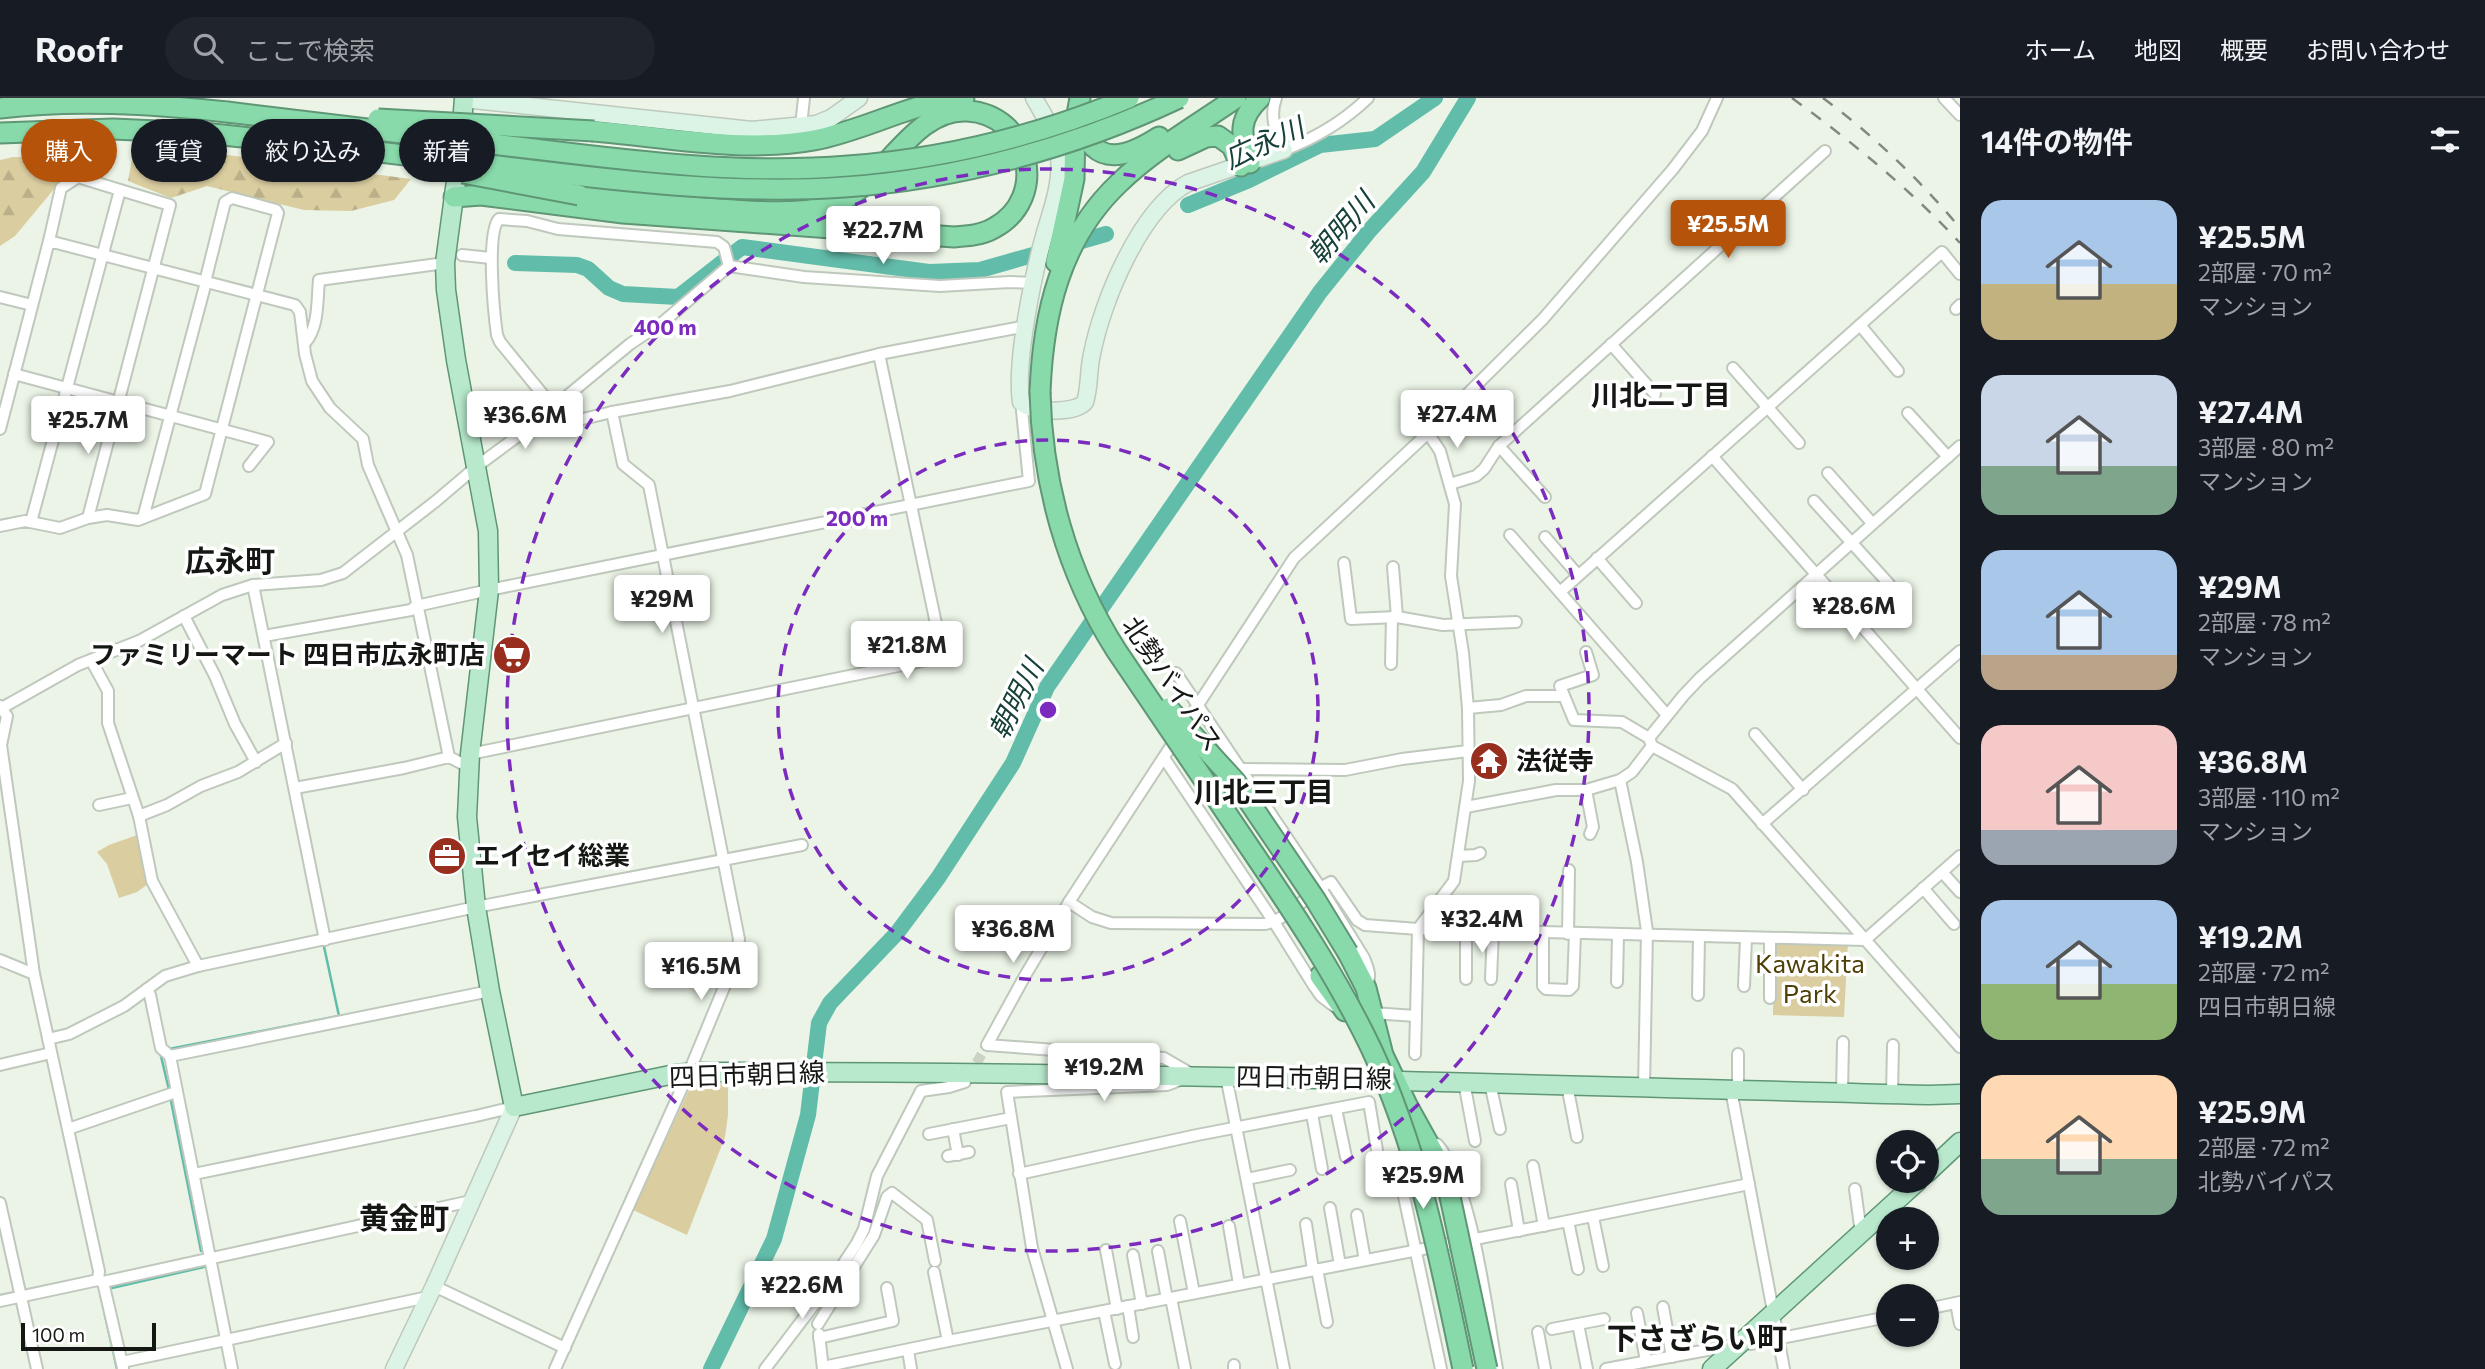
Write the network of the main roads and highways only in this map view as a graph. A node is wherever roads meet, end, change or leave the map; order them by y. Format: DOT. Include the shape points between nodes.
graph roads {
  1 [pos="463,98"];
  2 [pos="968,98"];
  3 [pos="1080,98"];
  4 [pos="1129,98"];
  5 [pos="1179,98"];
  6 [pos="1223,98"];
  7 [pos="1236,98"];
  8 [pos="1260,98"];
  9 [pos="0,108"];
  10 [pos="226,112"];
  11 [pos="131,131"];
  12 [pos="0,133"];
  13 [pos="227,136"];
  14 [pos="227,138"];
  15 [pos="454,197"];
  16 [pos="1076,229"];
  17 [pos="1082,586"];
  18 [pos="1105,632"];
  19 [pos="1387,1079"];
  20 [pos="1960,1094"];
  21 [pos="1960,1142"];
  22 [pos="1939,1162"];
  23 [pos="1905,1193"];
  24 [pos="1451,1369"];
  25 [pos="1463,1369"];
  26 [pos="1487,1369"];
  27 [pos="1712,1369"];
  1 -- 15 [label="main road"];
  2 -- 10 [label="highway, bridge" via="935,103 825,138 756,145 544,127"];
  2 -- 15 [label="highway" via="1001,107 1019,121 1032,139 1038,163 1036,188 1026,213 1010,230 977,244 924,245 527,216"];
  3 -- 6 [label="highway" via="1080,123 1088,141 1102,152 1118,156 1141,149"];
  3 -- 16 [label="highway" via="1075,125"];
  4 -- 10 [label="highway, bridge" via="990,144 893,162 797,169 624,160"];
  5 -- 13 [label="highway, bridge" via="1114,127 997,163 893,182 793,189 622,180"];
  7 -- 16 [label="highway" via="1134,170"];
  8 -- 16 [label="highway" via="1248,110 1243,125 1245,164 1228,141 1206,136 1135,176"];
  9 -- 10 [label="highway" via="111,103"];
  11 -- 12 [label="highway"];
  14 -- 15 [label="highway, bridge" via="631,202 769,211 838,203 875,175 915,133 950,112 977,111 1001,122 1019,140 1028,165 1021,201 1006,220 985,233 954,237 623,213 481,195"];
  15 -- 19 [label="main road, 四日市朝日線" via="445,263 449,323 488,531 489,590 467,817 476,907 514,1107 694,1072"];
  16 -- 17 [label="highway, 北勢バイパス, bridge" via="1054,259 1040,392 1050,488"];
  17 -- 18 [label="highway, 北勢バイパス, bridge"];
  17 -- 19 [label="highway, bridge" via="1128,681"];
  18 -- 19 [label="highway, bridge" via="1236,781 1315,899 1366,988"];
  18 -- 25 [label="highway, 北勢バイパス, bridge" via="1293,912 1371,1049 1419,1176"];
  19 -- 20 [label="main road, 四日市朝日線"];
  19 -- 24 [label="highway"];
  19 -- 26 [label="highway, bridge" via="1419,1126 1449,1192"];
  21 -- 22 [label="main road"];
  23 -- 27 [label="main road" via="1745,1344"];
}
